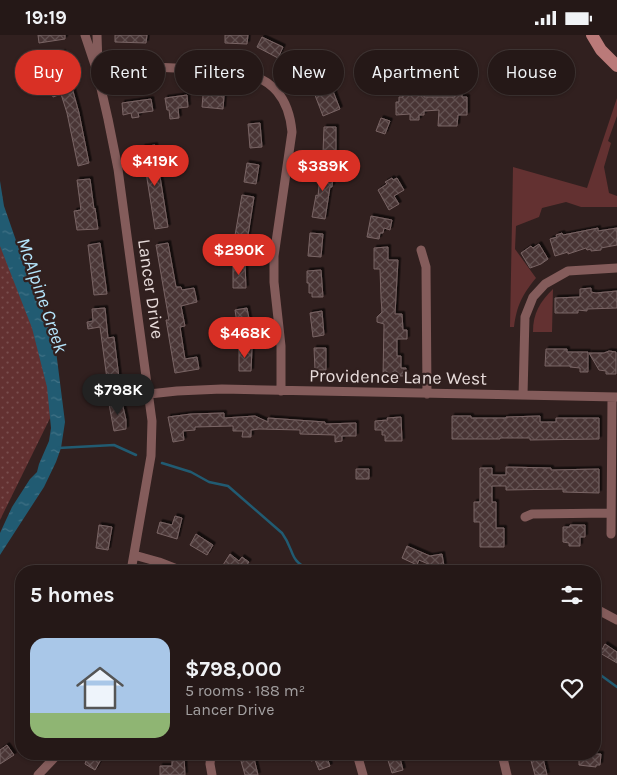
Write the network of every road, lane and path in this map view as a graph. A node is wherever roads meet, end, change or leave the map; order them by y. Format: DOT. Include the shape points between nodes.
graph roads {
  1 [pos="85,35"];
  2 [pos="97,35"];
  3 [pos="592,35"];
  4 [pos="97,50"];
  5 [pos="91,54"];
  6 [pos="617,66"];
  7 [pos="165,68"];
  8 [pos="102,95"];
  9 [pos="421,250"];
  10 [pos="617,268"];
  11 [pos="281,391"];
  12 [pos="149,394"];
  13 [pos="427,394"];
  14 [pos="523,395"];
  15 [pos="615,397"];
  16 [pos="611,513"];
  17 [pos="525,517"];
  18 [pos="612,534"];
  19 [pos="134,555"];
  20 [pos="132,565"];
  21 [pos="167,565"];
  22 [pos="601,612"];
  23 [pos="617,620"];
  24 [pos="52,760"];
  25 [pos="210,760"];
  26 [pos="359,760"];
  27 [pos="503,760"];
  28 [pos="38,775"];
  29 [pos="212,775"];
  30 [pos="363,775"];
  31 [pos="507,775"];
  1 -- 5 [label="street, Lancer Drive"];
  2 -- 4 [label="street, Lancer Drive"];
  3 -- 6 [label="street"];
  7 -- 11 [label="street" via="240,71 262,78 278,92 291,119 292,132 274,256"];
  8 -- 12 [label="street, Lancer Drive" via="118,169"];
  9 -- 13 [label="street" via="426,267"];
  10 -- 14 [label="street" via="568,271 545,283 533,297 525,317"];
  11 -- 12 [label="street, Providence Lane West" via="222,389"];
  11 -- 13 [label="street, Providence Lane West"];
  12 -- 19 [label="street, Lancer Drive" via="153,431 151,456"];
  13 -- 14 [label="street, Providence Lane West"];
  14 -- 15 [label="street, Providence Lane West"];
  15 -- 16 [label="street"];
  16 -- 17 [label="street" via="532,514"];
  16 -- 18 [label="street"];
  19 -- 20 [label="street, Lancer Drive"];
  19 -- 21 [label="street"];
  22 -- 23 [label="street"];
  24 -- 28 [label="street"];
  25 -- 29 [label="street"];
  26 -- 30 [label="street"];
  27 -- 31 [label="street"];
}
